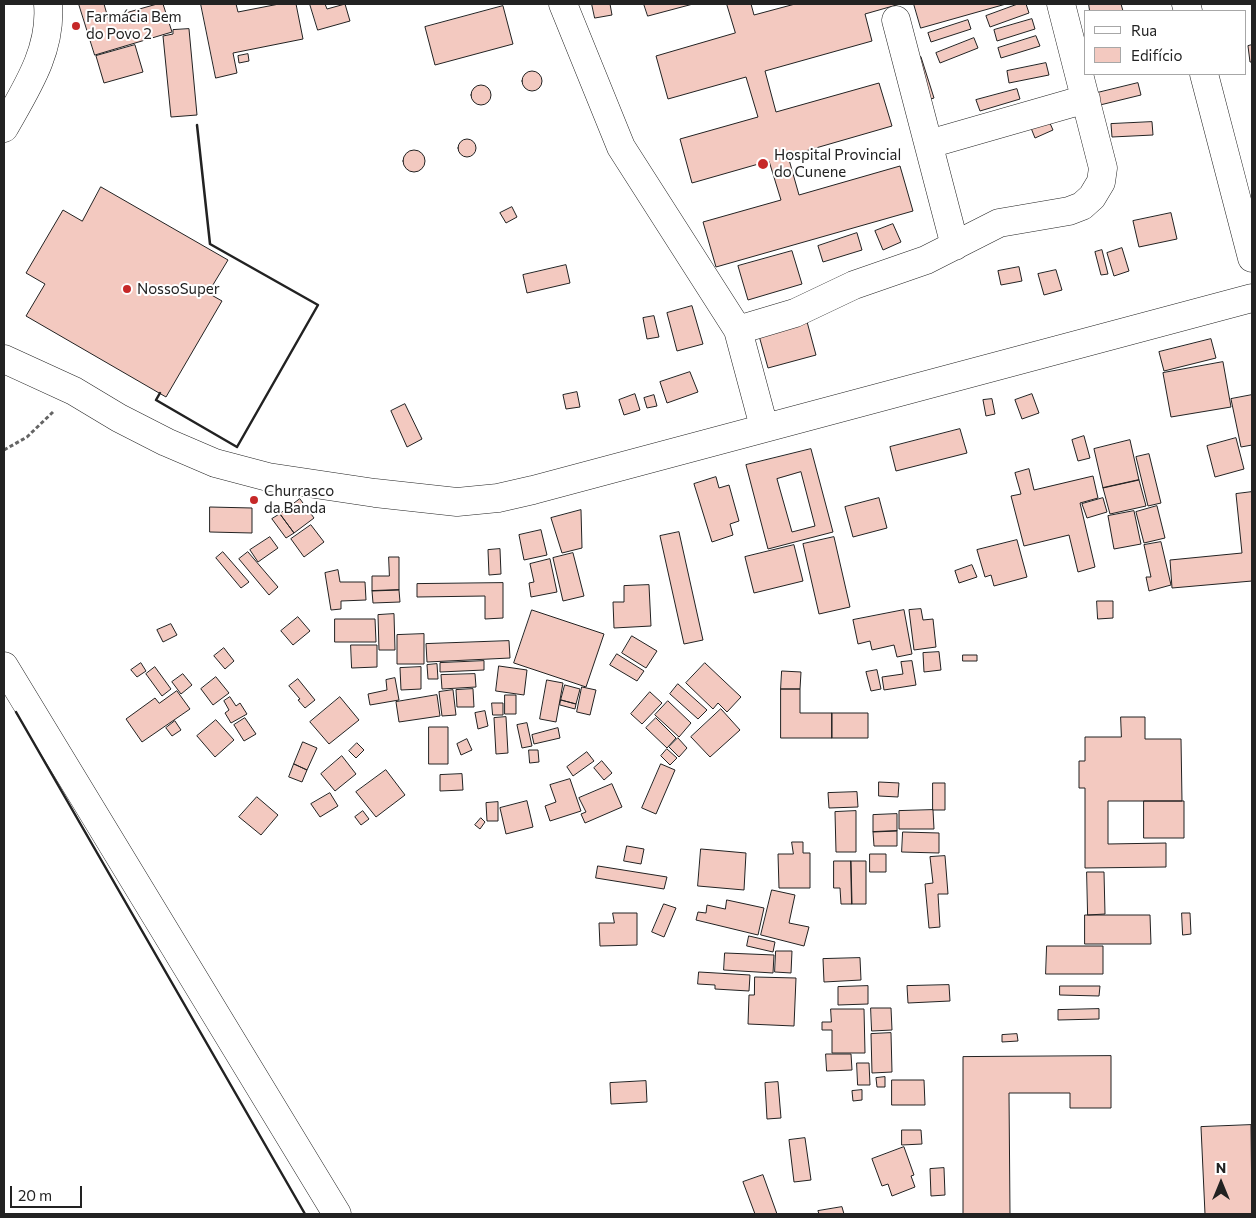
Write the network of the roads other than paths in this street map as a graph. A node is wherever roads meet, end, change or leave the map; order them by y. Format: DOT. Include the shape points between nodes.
graph roads {
  1 [pos="48,4"];
  2 [pos="563,4"];
  3 [pos="1061,4"];
  4 [pos="896,20"];
  5 [pos="1204,75"];
  6 [pos="1086,99"];
  7 [pos="4,128"];
  8 [pos="929,144"];
  9 [pos="955,246"];
  10 [pos="1252,258"];
  11 [pos="1252,298"];
  12 [pos="738,330"];
  13 [pos="4,359"];
  14 [pos="764,428"];
  15 [pos="4,666"];
  16 [pos="336,1214"];
  1 -- 7 [label="street" via="47,36 38,63"];
  2 -- 12 [label="street" via="621,147"];
  3 -- 6 [label="street"];
  4 -- 8 [label="street"];
  5 -- 10 [label="street"];
  6 -- 8 [label="street"];
  6 -- 9 [label="street" via="1103,168 1101,182 1092,197 1069,211 999,222"];
  8 -- 9 [label="street"];
  9 -- 12 [label="street" via="926,260 854,285 796,314"];
  11 -- 14 [label="street"];
  12 -- 14 [label="street"];
  13 -- 14 [label="street" via="74,391 166,442 215,462 322,486 431,500 457,502 498,498"];
  15 -- 16 [label="street"];
}
